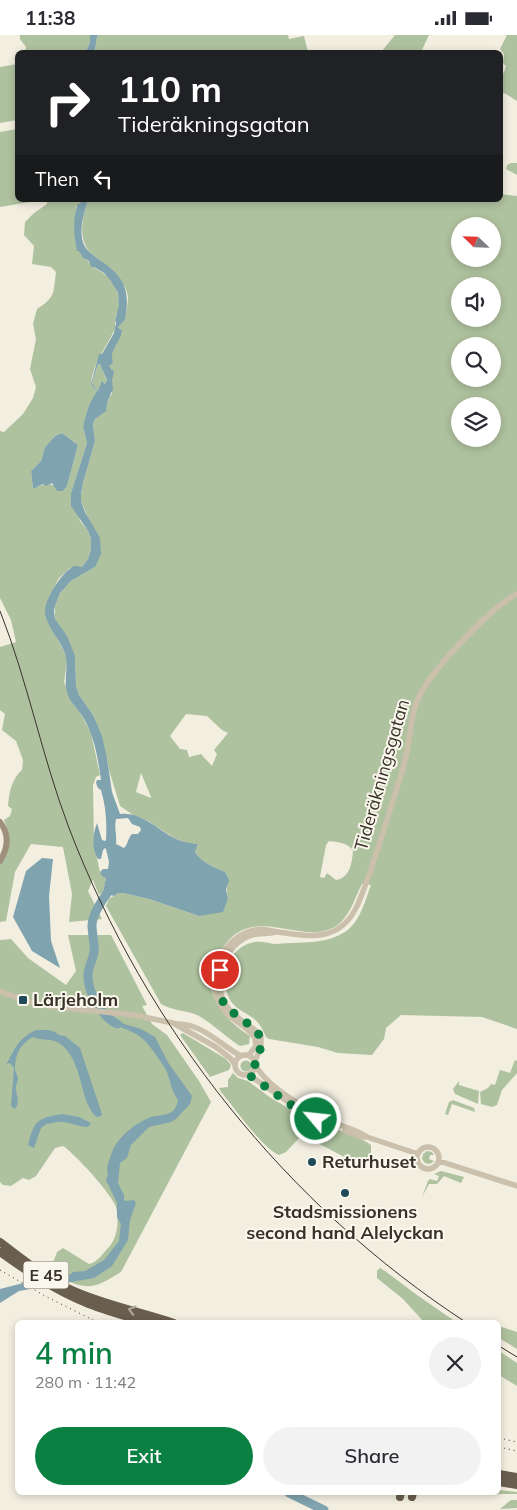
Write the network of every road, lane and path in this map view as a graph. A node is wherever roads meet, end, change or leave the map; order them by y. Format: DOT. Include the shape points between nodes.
graph roads {
  1 [pos="517,594"];
  2 [pos="0,822"];
  3 [pos="0,861"];
  4 [pos="275,932"];
  5 [pos="0,991"];
  6 [pos="176,1024"];
  7 [pos="249,1055"];
  8 [pos="242,1056"];
  9 [pos="255,1063"];
  10 [pos="235,1064"];
  11 [pos="249,1075"];
  12 [pos="367,1137"];
  13 [pos="418,1154"];
  14 [pos="439,1161"];
  15 [pos="517,1186"];
  16 [pos="0,1242"];
  17 [pos="0,1252"];
  18 [pos="138,1320"];
  19 [pos="164,1320"];
  20 [pos="501,1474"];
  21 [pos="517,1477"];
  22 [pos="501,1484"];
  23 [pos="517,1486"];
  1 -- 4 [label="street, Tideräkningsgatan" via="502,602 446,659 419,696 396,793 364,890 352,916 340,929 328,934"];
  2 -- 3 [label="main road" via="5,830 7,847"];
  4 -- 7 [label="street, Tideräkningsgatan" via="259,929 239,936 224,951 215,972 219,1004 255,1038 256,1046"];
  4 -- 9 [label="street, Tideräkningsgatan" via="252,935 238,942 225,959 220,974 219,988 227,1007 260,1036 261,1047"];
  5 -- 6 [label="street" via="33,1003 134,1015"];
  6 -- 8 [label="street" via="199,1030"];
  6 -- 10 [label="street" via="216,1047"];
  7 -- 8 [label="street"];
  7 -- 9 [label="street"];
  8 -- 10 [label="street"];
  9 -- 11 [label="street" via="254,1071"];
  9 -- 12 [label="street" via="269,1081 305,1108"];
  10 -- 11 [label="street" via="239,1073"];
  11 -- 12 [label="street" via="305,1113 344,1131"];
  12 -- 13 [label="street"];
  13 -- 14 [label="street" via="431,1147 438,1152"];
  13 -- 14 [label="street" via="419,1163 425,1168 434,1167"];
  14 -- 15 [label="street"];
  19 -- 16 [label="highway, E 45, one-way" via="87,1296 55,1280"];
  17 -- 18 [label="highway, E 45" via="71,1296"];
  20 -- 21 [label="highway"];
  22 -- 23 [label="highway"];
}
